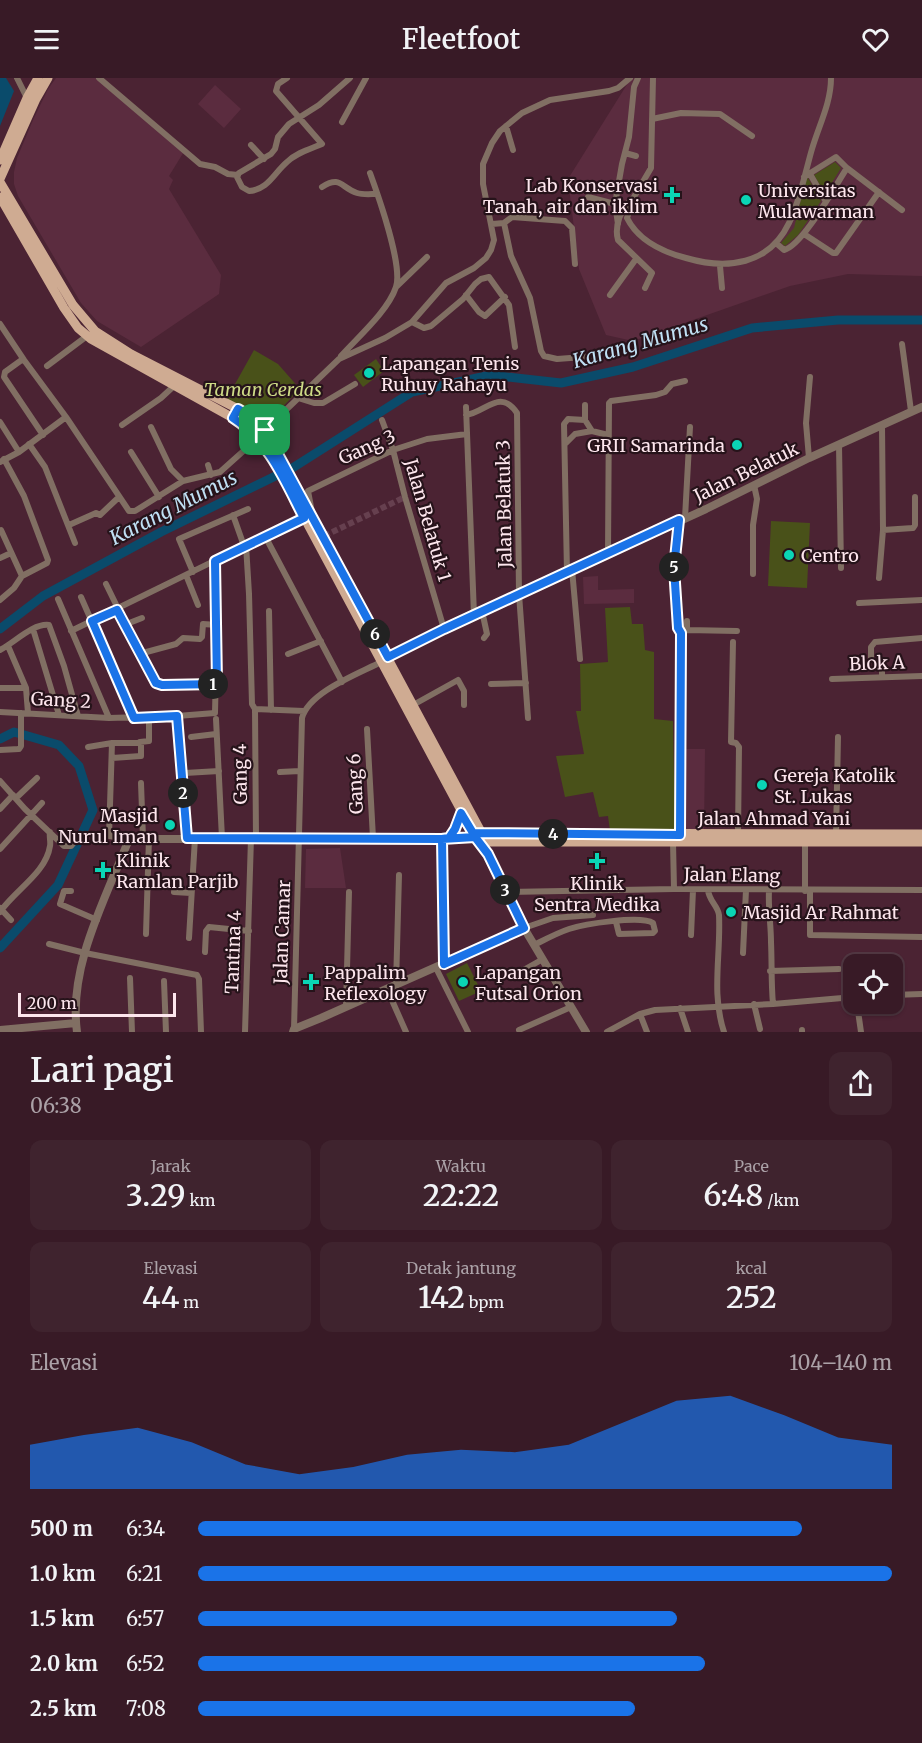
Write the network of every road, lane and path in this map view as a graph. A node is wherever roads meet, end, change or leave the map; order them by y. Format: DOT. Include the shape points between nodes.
graph roads {
  1 [pos="17,78"];
  2 [pos="38,78"];
  3 [pos="48,78"];
  4 [pos="99,78"];
  5 [pos="287,78"];
  6 [pos="350,78"];
  7 [pos="366,78"];
  8 [pos="630,78"];
  9 [pos="638,78"];
  10 [pos="653,78"];
  11 [pos="831,78"];
  12 [pos="27,98"];
  13 [pos="299,116"];
  14 [pos="652,119"];
  15 [pos="342,122"];
  16 [pos="506,126"];
  17 [pos="752,136"];
  18 [pos="5,139"];
  19 [pos="251,145"];
  20 [pos="513,150"];
  21 [pos="626,153"];
  22 [pos="636,156"];
  23 [pos="264,159"];
  24 [pos="0,160"];
  25 [pos="847,168"];
  26 [pos="370,173"];
  27 [pos="238,175"];
  28 [pos="807,175"];
  29 [pos="0,181"];
  30 [pos="322,187"];
  31 [pos="879,192"];
  32 [pos="377,194"];
  33 [pos="0,197"];
  34 [pos="588,197"];
  35 [pos="634,197"];
  36 [pos="825,200"];
  37 [pos="615,204"];
  38 [pos="902,210"];
  39 [pos="0,214"];
  40 [pos="504,223"];
  41 [pos="492,224"];
  42 [pos="618,225"];
  43 [pos="16,226"];
  44 [pos="804,234"];
  45 [pos="776,243"];
  46 [pos="427,257"];
  47 [pos="636,259"];
  48 [pos="575,264"];
  49 [pos="720,266"];
  50 [pos="396,288"];
  51 [pos="645,288"];
  52 [pos="722,288"];
  53 [pos="466,294"];
  54 [pos="610,295"];
  55 [pos="505,297"];
  56 [pos="412,322"];
  57 [pos="0,324"];
  58 [pos="87,336"];
  59 [pos="902,344"];
  60 [pos="516,347"];
  61 [pos="597,356"];
  62 [pos="339,359"];
  63 [pos="23,360"];
  64 [pos="47,366"];
  65 [pos="810,377"];
  66 [pos="685,381"];
  67 [pos="355,384"];
  68 [pos="175,385"];
  69 [pos="298,398"];
  70 [pos="585,405"];
  71 [pos="466,407"];
  72 [pos="922,407"];
  73 [pos="238,409"];
  74 [pos="911,411"];
  75 [pos="466,415"];
  76 [pos="66,417"];
  77 [pos="233,418"];
  78 [pos="382,420"];
  79 [pos="585,420"];
  80 [pos="0,422"];
  81 [pos="882,424"];
  82 [pos="122,425"];
  83 [pos="151,427"];
  84 [pos="267,427"];
  85 [pos="690,427"];
  86 [pos="592,431"];
  87 [pos="467,434"];
  88 [pos="43,435"];
  89 [pos="608,435"];
  90 [pos="258,438"];
  91 [pos="30,444"];
  92 [pos="565,445"];
  93 [pos="839,445"];
  94 [pos="393,450"];
  95 [pos="19,452"];
  96 [pos="131,452"];
  97 [pos="809,458"];
  98 [pos="2,460"];
  99 [pos="279,463"];
  100 [pos="208,465"];
  101 [pos="211,475"];
  102 [pos="183,481"];
  103 [pos="754,485"];
  104 [pos="119,497"];
  105 [pos="159,497"];
  106 [pos="915,497"];
  107 [pos="248,509"];
  108 [pos="234,515"];
  109 [pos="308,517"];
  110 [pos="682,519"];
  111 [pos="69,525"];
  112 [pos="0,530"];
  113 [pos="883,530"];
  114 [pos="265,536"];
  115 [pos="75,543"];
  116 [pos="245,545"];
  117 [pos="11,552"];
  118 [pos="608,553"];
  119 [pos="0,558"];
  120 [pos="215,561"];
  121 [pos="841,568"];
  122 [pos="569,571"];
  123 [pos="189,573"];
  124 [pos="753,574"];
  125 [pos="22,576"];
  126 [pos="879,578"];
  127 [pos="106,584"];
  128 [pos="519,594"];
  129 [pos="81,597"];
  130 [pos="58,599"];
  131 [pos="0,600"];
  132 [pos="922,600"];
  133 [pos="858,603"];
  134 [pos="198,605"];
  135 [pos="117,610"];
  136 [pos="269,611"];
  137 [pos="478,613"];
  138 [pos="142,618"];
  139 [pos="92,621"];
  140 [pos="687,621"];
  141 [pos="124,625"];
  142 [pos="217,625"];
  143 [pos="33,629"];
  144 [pos="444,629"];
  145 [pos="737,630"];
  146 [pos="71,631"];
  147 [pos="684,632"];
  148 [pos="484,638"];
  149 [pos="922,638"];
  150 [pos="321,641"];
  151 [pos="733,642"];
  152 [pos="8,646"];
  153 [pos="0,650"];
  154 [pos="139,654"];
  155 [pos="288,654"];
  156 [pos="871,658"];
  157 [pos="384,659"];
  158 [pos="580,659"];
  159 [pos="882,663"];
  160 [pos="922,676"];
  161 [pos="882,677"];
  162 [pos="832,679"];
  163 [pos="342,682"];
  164 [pos="526,682"];
  165 [pos="217,684"];
  166 [pos="491,684"];
  167 [pos="0,687"];
  168 [pos="26,688"];
  169 [pos="464,705"];
  170 [pos="409,707"];
  171 [pos="255,709"];
  172 [pos="271,710"];
  173 [pos="304,711"];
  174 [pos="0,712"];
  175 [pos="23,715"];
  176 [pos="59,715"];
  177 [pos="78,716"];
  178 [pos="177,716"];
  179 [pos="110,718"];
  180 [pos="134,718"];
  181 [pos="149,718"];
  182 [pos="528,718"];
  183 [pos="216,720"];
  184 [pos="367,729"];
  185 [pos="216,734"];
  186 [pos="191,737"];
  187 [pos="838,737"];
  188 [pos="140,742"];
  189 [pos="112,743"];
  190 [pos="88,747"];
  191 [pos="0,750"];
  192 [pos="112,758"];
  193 [pos="219,771"];
  194 [pos="300,771"];
  195 [pos="280,772"];
  196 [pos="185,773"];
  197 [pos="37,778"];
  198 [pos="0,781"];
  199 [pos="141,783"];
  200 [pos="15,796"];
  201 [pos="42,803"];
  202 [pos="0,809"];
  203 [pos="461,813"];
  204 [pos="32,815"];
  205 [pos="50,832"];
  206 [pos="738,834"];
  207 [pos="922,834"];
  208 [pos="81,835"];
  209 [pos="836,835"];
  210 [pos="300,837"];
  211 [pos="129,838"];
  212 [pos="146,838"];
  213 [pos="191,838"];
  214 [pos="222,838"];
  215 [pos="254,838"];
  216 [pos="373,838"];
  217 [pos="479,838"];
  218 [pos="676,838"];
  219 [pos="445,839"];
  220 [pos="805,842"];
  221 [pos="922,842"];
  222 [pos="0,849"];
  223 [pos="399,875"];
  224 [pos="674,889"];
  225 [pos="693,890"];
  226 [pos="708,890"];
  227 [pos="746,890"];
  228 [pos="922,890"];
  229 [pos="70,891"];
  230 [pos="769,891"];
  231 [pos="807,891"];
  232 [pos="174,892"];
  233 [pos="349,892"];
  234 [pos="505,892"];
  235 [pos="191,893"];
  236 [pos="1,910"];
  237 [pos="593,915"];
  238 [pos="11,920"];
  239 [pos="97,920"];
  240 [pos="634,920"];
  241 [pos="616,922"];
  242 [pos="524,928"];
  243 [pos="249,932"];
  244 [pos="637,933"];
  245 [pos="146,934"];
  246 [pos="691,935"];
  247 [pos="922,937"];
  248 [pos="189,938"];
  249 [pos="49,944"];
  250 [pos="534,945"];
  251 [pos="205,952"];
  252 [pos="85,953"];
  253 [pos="743,953"];
  254 [pos="543,959"];
  255 [pos="444,964"];
  256 [pos="436,968"];
  257 [pos="839,969"];
  258 [pos="770,970"];
  259 [pos="520,972"];
  260 [pos="130,978"];
  261 [pos="164,981"];
  262 [pos="396,985"];
  263 [pos="387,989"];
  264 [pos="922,994"];
  265 [pos="903,995"];
  266 [pos="843,998"];
  267 [pos="754,1004"];
  268 [pos="773,1004"];
  269 [pos="717,1006"];
  270 [pos="346,1007"];
  271 [pos="571,1007"];
  272 [pos="680,1008"];
  273 [pos="640,1014"];
  274 [pos="858,1014"];
  275 [pos="76,1023"];
  276 [pos="760,1029"];
  277 [pos="293,1030"];
  278 [pos="519,1030"];
  279 [pos="0,1031"];
  280 [pos="77,1032"];
  281 [pos="132,1032"];
  282 [pos="166,1032"];
  283 [pos="201,1032"];
  284 [pos="245,1032"];
  285 [pos="406,1032"];
  286 [pos="468,1032"];
  287 [pos="586,1032"];
  288 [pos="607,1032"];
  289 [pos="647,1032"];
  290 [pos="688,1032"];
  291 [pos="724,1032"];
  292 [pos="861,1032"];
  1 -- 12 [label="street"];
  2 -- 12 [label="main road"];
  3 -- 29 [label="main road"];
  4 -- 27 [label="street" via="200,164"];
  5 -- 13 [label="street" via="276,91"];
  6 -- 13 [label="street" via="319,105"];
  7 -- 15 [label="street"];
  8 -- 16 [label="street" via="618,88 543,102"];
  9 -- 21 [label="street"];
  10 -- 14 [label="street"];
  11 -- 28 [label="street" via="828,106"];
  12 -- 18 [label="main road"];
  13 -- 23 [label="street" via="282,131 275,149"];
  13 -- 27 [label="street" via="322,144 295,155 270,182 254,191 242,187"];
  14 -- 17 [label="street" via="681,113 720,114"];
  14 -- 35 [label="street" via="651,168"];
  16 -- 20 [label="street"];
  16 -- 41 [label="street" via="483,164"];
  18 -- 24 [label="main road"];
  19 -- 23 [label="street"];
  21 -- 22 [label="street"];
  21 -- 37 [label="street"];
  23 -- 27 [label="street"];
  25 -- 28 [label="street" via="836,157"];
  25 -- 31 [label="street"];
  25 -- 36 [label="street"];
  26 -- 32 [label="street"];
  28 -- 36 [label="street"];
  28 -- 45 [label="street" via="791,219"];
  29 -- 73 [label="main road" via="73,305 95,331"];
  30 -- 32 [label="street" via="339,182 356,193"];
  31 -- 38 [label="street"];
  31 -- 44 [label="street" via="836,253"];
  32 -- 50 [label="street" via="393,249"];
  33 -- 43 [label="main road"];
  34 -- 37 [label="street"];
  35 -- 42 [label="street" via="626,204"];
  35 -- 49 [label="street" via="627,218 639,235 668,252"];
  36 -- 44 [label="street"];
  37 -- 42 [label="street"];
  39 -- 43 [label="main road"];
  40 -- 41 [label="street"];
  40 -- 48 [label="street" via="512,217 565,221 572,228"];
  40 -- 61 [label="street" via="511,256 530,298 544,356"];
  41 -- 56 [label="street" via="494,240 486,258 446,283"];
  42 -- 47 [label="street" via="618,240"];
  43 -- 58 [label="main road" via="64,308"];
  44 -- 45 [label="street" via="787,250"];
  45 -- 49 [label="street" via="757,256"];
  46 -- 50 [label="street"];
  47 -- 51 [label="street" via="652,273"];
  47 -- 54 [label="street"];
  49 -- 52 [label="street"];
  50 -- 62 [label="street"];
  53 -- 55 [label="street" via="481,279 489,278"];
  53 -- 55 [label="street" via="485,316"];
  53 -- 56 [label="street" via="431,326 424,328"];
  55 -- 60 [label="street"];
  56 -- 62 [label="street"];
  57 -- 63 [label="street"];
  58 -- 64 [label="street"];
  58 -- 68 [label="main road"];
  59 -- 74 [label="street"];
  62 -- 69 [label="street"];
  63 -- 76 [label="street"];
  63 -- 88 [label="street" via="5,372 4,377"];
  65 -- 97 [label="street" via="806,423"];
  66 -- 89 [label="street" via="656,395 611,401"];
  67 -- 69 [label="street" via="323,403"];
  68 -- 77 [label="main road"];
  68 -- 82 [label="street"];
  69 -- 84 [label="street"];
  70 -- 79 [label="street"];
  71 -- 75 [label="street"];
  72 -- 74 [label="street, Jalan Belatuk"];
  73 -- 77 [label="main road"];
  73 -- 84 [label="main road"];
  74 -- 81 [label="street, Jalan Belatuk"];
  75 -- 87 [label="street"];
  75 -- 128 [label="street, Jalan Belatuk 3" via="497,401 518,413"];
  76 -- 88 [label="street"];
  76 -- 104 [label="street"];
  77 -- 90 [label="main road"];
  78 -- 94 [label="street, Jalan Belatuk 1"];
  79 -- 86 [label="street"];
  79 -- 92 [label="street" via="566,421"];
  80 -- 95 [label="street"];
  81 -- 93 [label="street, Jalan Belatuk"];
  81 -- 113 [label="street"];
  83 -- 102 [label="street" via="171,469"];
  84 -- 99 [label="main road"];
  85 -- 110 [label="street"];
  86 -- 89 [label="street"];
  86 -- 92 [label="street" via="575,434"];
  87 -- 94 [label="street, Gang 3" via="427,439"];
  87 -- 137 [label="street"];
  88 -- 91 [label="street"];
  89 -- 118 [label="street"];
  90 -- 99 [label="main road"];
  90 -- 101 [label="street" via="229,465"];
  91 -- 95 [label="street"];
  91 -- 111 [label="street" via="45,467"];
  92 -- 122 [label="street"];
  93 -- 97 [label="street, Jalan Belatuk"];
  93 -- 121 [label="street"];
  94 -- 109 [label="street, Gang 3" via="308,491"];
  94 -- 144 [label="street, Jalan Belatuk 1"];
  95 -- 98 [label="street"];
  96 -- 105 [label="street"];
  97 -- 103 [label="street, Jalan Belatuk"];
  98 -- 125 [label="street" via="24,496 48,560"];
  99 -- 109 [label="main road"];
  100 -- 101 [label="street"];
  101 -- 102 [label="street"];
  102 -- 105 [label="street"];
  103 -- 110 [label="street, Jalan Belatuk"];
  103 -- 124 [label="street" via="757,499"];
  104 -- 105 [label="street" via="130,512"];
  104 -- 111 [label="street" via="100,515 96,513"];
  106 -- 113 [label="street" via="913,528"];
  107 -- 108 [label="street"];
  108 -- 116 [label="street, Gang 4"];
  108 -- 123 [label="street" via="179,539"];
  109 -- 114 [label="street"];
  109 -- 157 [label="main road"];
  110 -- 118 [label="street, Jalan Belatuk"];
  110 -- 147 [label="street" via="674,568 678,628"];
  111 -- 115 [label="street"];
  112 -- 117 [label="street"];
  113 -- 126 [label="street"];
  114 -- 116 [label="street"];
  114 -- 150 [label="street"];
  116 -- 120 [label="street"];
  116 -- 171 [label="street, Gang 4"];
  117 -- 119 [label="street"];
  117 -- 125 [label="street"];
  118 -- 122 [label="street, Jalan Belatuk"];
  120 -- 123 [label="street"];
  120 -- 142 [label="street"];
  122 -- 128 [label="street, Jalan Belatuk"];
  122 -- 158 [label="street"];
  123 -- 134 [label="street"];
  123 -- 135 [label="street"];
  125 -- 131 [label="street"];
  127 -- 135 [label="street"];
  128 -- 137 [label="street, Jalan Belatuk"];
  128 -- 164 [label="street, Jalan Belatuk 3"];
  129 -- 139 [label="street"];
  130 -- 146 [label="street"];
  132 -- 133 [label="street"];
  135 -- 139 [label="street"];
  135 -- 141 [label="street"];
  136 -- 172 [label="street"];
  137 -- 144 [label="street, Jalan Belatuk"];
  137 -- 148 [label="street" via="487,634"];
  138 -- 141 [label="street"];
  139 -- 146 [label="street"];
  139 -- 180 [label="street"];
  140 -- 147 [label="street"];
  141 -- 154 [label="street"];
  142 -- 154 [label="street" via="203,624 200,639 183,638"];
  142 -- 165 [label="street"];
  143 -- 152 [label="street"];
  143 -- 176 [label="street"];
  143 -- 177 [label="street" via="45,624 50,627"];
  144 -- 157 [label="street, Jalan Belatuk"];
  145 -- 147 [label="street"];
  146 -- 179 [label="street"];
  147 -- 218 [label="street"];
  149 -- 156 [label="street" via="875,642"];
  150 -- 155 [label="street"];
  150 -- 163 [label="street"];
  151 -- 206 [label="street" via="731,742 739,747"];
  152 -- 153 [label="street"];
  152 -- 168 [label="street"];
  154 -- 165 [label="street" via="158,684"];
  157 -- 163 [label="street"];
  157 -- 170 [label="main road"];
  159 -- 161 [label="street"];
  160 -- 161 [label="street, Blok A"];
  161 -- 162 [label="street, Blok A"];
  163 -- 173 [label="street" via="313,700"];
  164 -- 166 [label="street"];
  164 -- 182 [label="street, Jalan Belatuk 3"];
  165 -- 178 [label="street, Gang 2" via="215,713"];
  167 -- 168 [label="street"];
  168 -- 175 [label="street"];
  169 -- 170 [label="street" via="459,680"];
  170 -- 203 [label="main road"];
  170 -- 217 [label="main road"];
  171 -- 172 [label="street"];
  171 -- 215 [label="street, Gang 4"];
  172 -- 173 [label="street"];
  173 -- 194 [label="street, Jalan Camar"];
  174 -- 175 [label="street, Gang 2"];
  175 -- 176 [label="street, Gang 2"];
  175 -- 191 [label="street" via="19,749"];
  176 -- 177 [label="street, Gang 2"];
  177 -- 179 [label="street, Gang 2"];
  178 -- 181 [label="street, Gang 2"];
  178 -- 213 [label="street"];
  179 -- 180 [label="street, Gang 2"];
  180 -- 181 [label="street, Gang 2"];
  181 -- 188 [label="street" via="149,741"];
  183 -- 185 [label="street"];
  184 -- 216 [label="street, Gang 6"];
  185 -- 186 [label="street"];
  185 -- 193 [label="street"];
  187 -- 209 [label="street"];
  188 -- 189 [label="street"];
  188 -- 192 [label="street" via="141,756"];
  189 -- 190 [label="street"];
  189 -- 192 [label="street"];
  192 -- 211 [label="street" via="109,836"];
  193 -- 196 [label="street"];
  193 -- 214 [label="street"];
  194 -- 195 [label="street"];
  194 -- 210 [label="street, Jalan Camar"];
  197 -- 200 [label="street"];
  198 -- 200 [label="street"];
  199 -- 212 [label="street"];
  200 -- 202 [label="street"];
  200 -- 204 [label="street"];
  201 -- 204 [label="street"];
  203 -- 217 [label="main road"];
  203 -- 219 [label="main road" via="455,829"];
  204 -- 205 [label="street"];
  204 -- 222 [label="street"];
  205 -- 208 [label="street" via="68,847"];
  205 -- 236 [label="street" via="51,844 36,876"];
  206 -- 209 [label="main road, Jalan Ahmad Yani"];
  206 -- 218 [label="main road, Jalan Ahmad Yani"];
  207 -- 209 [label="main road, Jalan Ahmad Yani"];
  210 -- 215 [label="street"];
  210 -- 216 [label="street"];
  210 -- 277 [label="street, Jalan Camar"];
  211 -- 212 [label="street"];
  211 -- 239 [label="street"];
  212 -- 213 [label="street"];
  212 -- 245 [label="street"];
  213 -- 214 [label="street"];
  213 -- 235 [label="street"];
  214 -- 215 [label="street"];
  215 -- 243 [label="street, Tantina 4"];
  216 -- 219 [label="street"];
  217 -- 218 [label="main road, Jalan Ahmad Yani"];
  217 -- 219 [label="street"];
  217 -- 234 [label="street"];
  218 -- 220 [label="main road, Jalan Ahmad Yani"];
  218 -- 224 [label="street"];
  219 -- 255 [label="street"];
  220 -- 221 [label="main road, Jalan Ahmad Yani"];
  220 -- 231 [label="street"];
  223 -- 262 [label="street"];
  224 -- 225 [label="street, Jalan Elang"];
  224 -- 234 [label="street, Jalan Elang"];
  225 -- 226 [label="street, Jalan Elang"];
  225 -- 246 [label="street"];
  226 -- 227 [label="street, Jalan Elang"];
  226 -- 269 [label="street" via="718,912"];
  227 -- 230 [label="street, Jalan Elang"];
  227 -- 253 [label="street"];
  228 -- 231 [label="street, Jalan Elang"];
  229 -- 239 [label="street" via="64,891 60,904"];
  230 -- 231 [label="street, Jalan Elang"];
  230 -- 258 [label="street"];
  231 -- 247 [label="street" via="810,936"];
  232 -- 235 [label="street"];
  233 -- 270 [label="street"];
  234 -- 242 [label="street"];
  235 -- 248 [label="street"];
  236 -- 238 [label="street"];
  237 -- 242 [label="street" via="553,918"];
  239 -- 252 [label="street"];
  240 -- 241 [label="street"];
  240 -- 244 [label="street"];
  240 -- 244 [label="street" via="653,923 653,933"];
  241 -- 244 [label="street" via="619,934"];
  241 -- 250 [label="street" via="578,927"];
  242 -- 250 [label="street"];
  242 -- 255 [label="street"];
  243 -- 251 [label="street" via="209,927"];
  243 -- 284 [label="street, Tantina 4"];
  249 -- 252 [label="street"];
  250 -- 254 [label="street"];
  252 -- 275 [label="street" via="77,988"];
  252 -- 283 [label="street" via="197,975"];
  254 -- 259 [label="street"];
  254 -- 271 [label="street"];
  255 -- 256 [label="street"];
  256 -- 262 [label="street"];
  256 -- 286 [label="street"];
  257 -- 258 [label="street"];
  258 -- 268 [label="street"];
  260 -- 281 [label="street"];
  261 -- 282 [label="street"];
  262 -- 263 [label="street"];
  263 -- 270 [label="street"];
  263 -- 285 [label="street"];
  264 -- 265 [label="street"];
  266 -- 268 [label="street"];
  267 -- 268 [label="street"];
  267 -- 269 [label="street"];
  267 -- 276 [label="street"];
  269 -- 272 [label="street"];
  269 -- 291 [label="street"];
  270 -- 277 [label="street"];
  271 -- 278 [label="street"];
  271 -- 287 [label="street"];
  272 -- 273 [label="street"];
  272 -- 290 [label="street"];
  273 -- 288 [label="street"];
  273 -- 289 [label="street"];
  274 -- 292 [label="street"];
  275 -- 279 [label="street"];
  275 -- 280 [label="street"];
}
